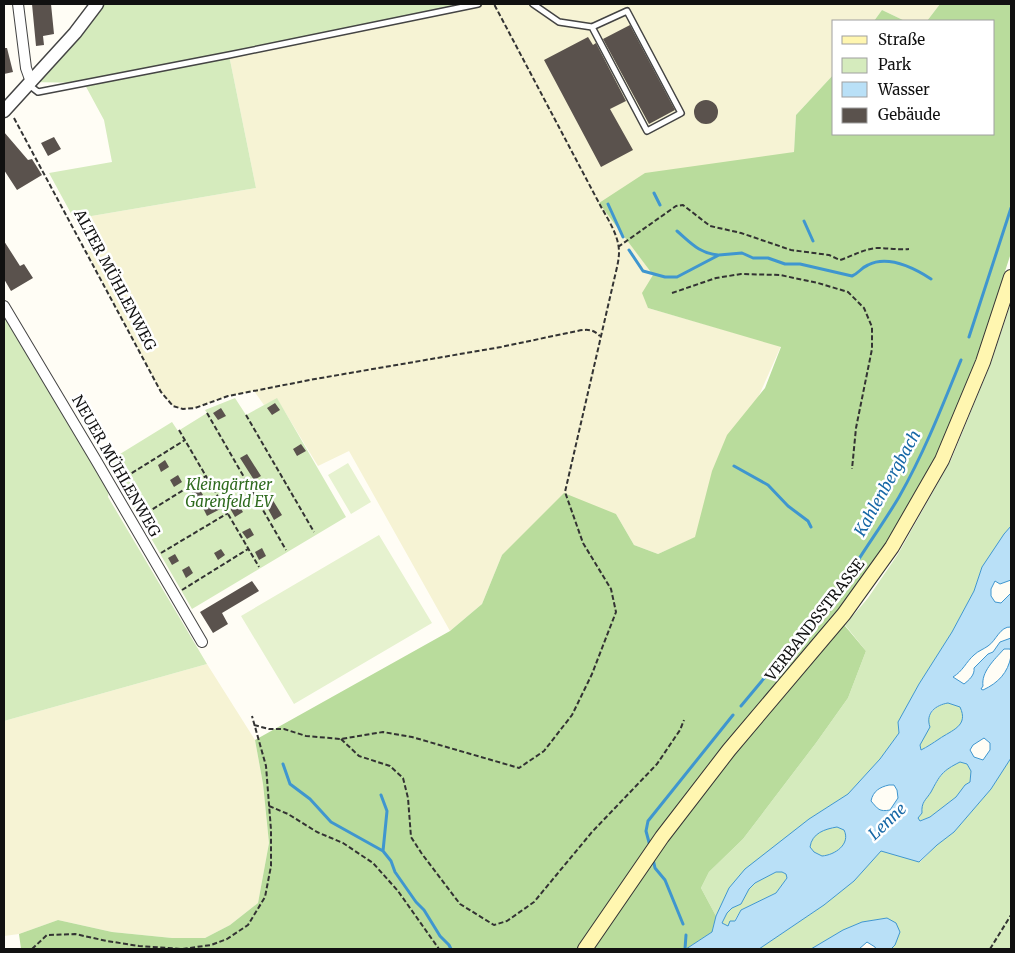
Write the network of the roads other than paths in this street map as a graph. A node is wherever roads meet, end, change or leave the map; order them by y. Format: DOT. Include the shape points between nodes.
graph roads {
  1 [pos="18,4"];
  2 [pos="97,4"];
  3 [pos="478,4"];
  4 [pos="533,4"];
  5 [pos="592,27"];
  6 [pos="30,84"];
  7 [pos="5,110"];
  8 [pos="1011,277"];
  9 [pos="4,306"];
  10 [pos="202,642"];
  11 [pos="585,949"];
  1 -- 6 [label="street"];
  2 -- 6 [label="street"];
  3 -- 6 [label="lane" via="38,92"];
  4 -- 5 [label="lane" via="559,22"];
  5 -- 5 [label="lane" via="627,11 681,113 647,131"];
  6 -- 7 [label="street"];
  8 -- 11 [label="main road, VERBANDSSTRASSE" via="983,362 942,460 892,547 844,614 662,837"];
  9 -- 10 [label="street, NEUER MÜHLENWEG"];
}
